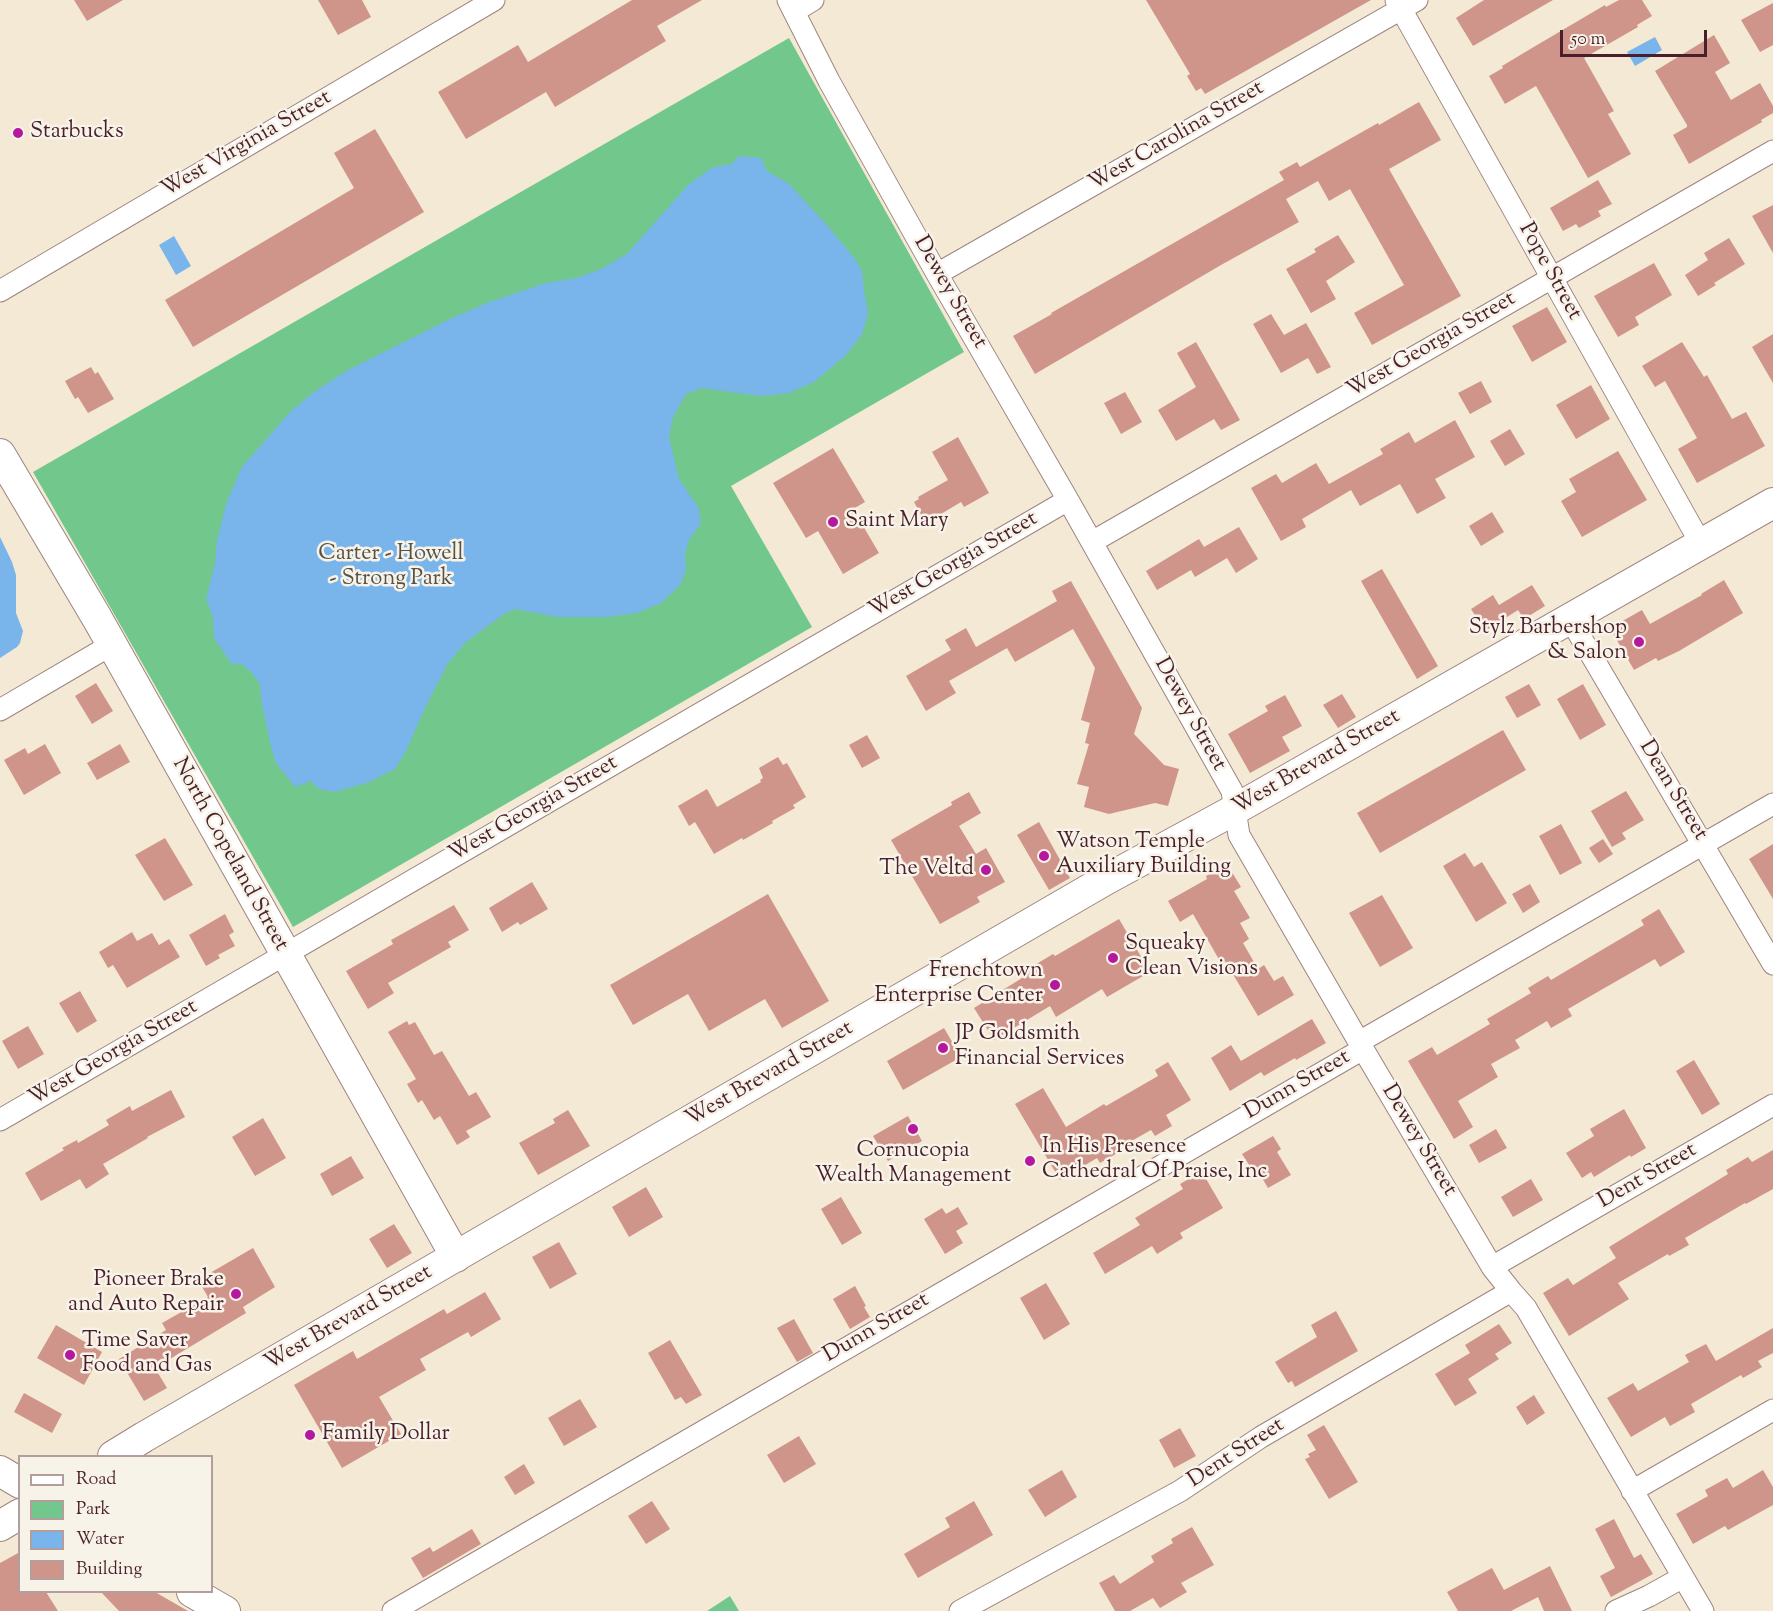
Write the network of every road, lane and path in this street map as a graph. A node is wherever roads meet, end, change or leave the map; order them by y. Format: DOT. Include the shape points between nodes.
graph roads {
  1 [pos="494,0"];
  2 [pos="813,0"];
  3 [pos="1404,3"];
  4 [pos="791,5"];
  5 [pos="1773,151"];
  6 [pos="938,274"];
  7 [pos="1552,278"];
  8 [pos="0,291"];
  9 [pos="0,454"];
  10 [pos="1068,500"];
  11 [pos="1773,503"];
  12 [pos="1092,542"];
  13 [pos="1701,544"];
  14 [pos="1570,619"];
  15 [pos="111,645"];
  16 [pos="0,710"];
  17 [pos="1773,804"];
  18 [pos="1234,810"];
  19 [pos="1703,844"];
  20 [pos="285,954"];
  21 [pos="1773,964"];
  22 [pos="1361,1045"];
  23 [pos="1773,1105"];
  24 [pos="0,1120"];
  25 [pos="456,1257"];
  26 [pos="1492,1267"];
  27 [pos="1511,1291"];
  28 [pos="1773,1410"];
  29 [pos="115,1455"];
  30 [pos="0,1471"];
  31 [pos="18,1482"];
  32 [pos="1632,1491"];
  33 [pos="18,1516"];
  34 [pos="0,1526"];
  35 [pos="1683,1577"];
  36 [pos="194,1593"];
  37 [pos="225,1611"];
  38 [pos="393,1611"];
  39 [pos="960,1611"];
  40 [pos="1616,1611"];
  41 [pos="1703,1611"];
  1 -- 8 [label="street, West Virginia Street"];
  2 -- 4 [label="street"];
  3 -- 6 [label="street, West Carolina Street"];
  3 -- 7 [label="street, Pope Street"];
  4 -- 6 [label="street, Dewey Street" via="829,81"];
  5 -- 7 [label="street, West Georgia Street"];
  6 -- 10 [label="street, Dewey Street"];
  7 -- 12 [label="street, West Georgia Street"];
  7 -- 13 [label="street, Pope Street"];
  9 -- 15 [label="street, North Copeland Street"];
  10 -- 12 [label="street, Dewey Street"];
  10 -- 20 [label="street, West Georgia Street"];
  11 -- 13 [label="street, West Brevard Street"];
  12 -- 18 [label="street, Dewey Street" via="1232,791"];
  13 -- 14 [label="street, West Brevard Street"];
  14 -- 18 [label="street, West Brevard Street"];
  14 -- 19 [label="street, Dean Street"];
  15 -- 16 [label="street"];
  15 -- 20 [label="street, North Copeland Street"];
  17 -- 19 [label="street, Dunn Street"];
  18 -- 22 [label="street, Dewey Street" via="1239,834"];
  18 -- 25 [label="street, West Brevard Street" via="1107,879"];
  19 -- 21 [label="street, Dean Street"];
  19 -- 22 [label="street, Dunn Street"];
  20 -- 24 [label="street, West Georgia Street"];
  20 -- 25 [label="street, North Copeland Street"];
  22 -- 26 [label="street, Dewey Street"];
  22 -- 38 [label="street, Dunn Street"];
  23 -- 26 [label="street, Dent Street"];
  25 -- 29 [label="street, West Brevard Street"];
  26 -- 27 [label="street, Dewey Street"];
  27 -- 32 [label="street, Dewey Street" via="1526,1308"];
  27 -- 39 [label="street, Dent Street" via="1261,1437 1180,1491"];
  28 -- 32 [label="street"];
  30 -- 31 [label="street"];
  32 -- 35 [label="street, Dewey Street"];
  33 -- 34 [label="street"];
  35 -- 40 [label="street"];
  35 -- 41 [label="street, Dewey Street"];
  36 -- 37 [label="street"];
}
